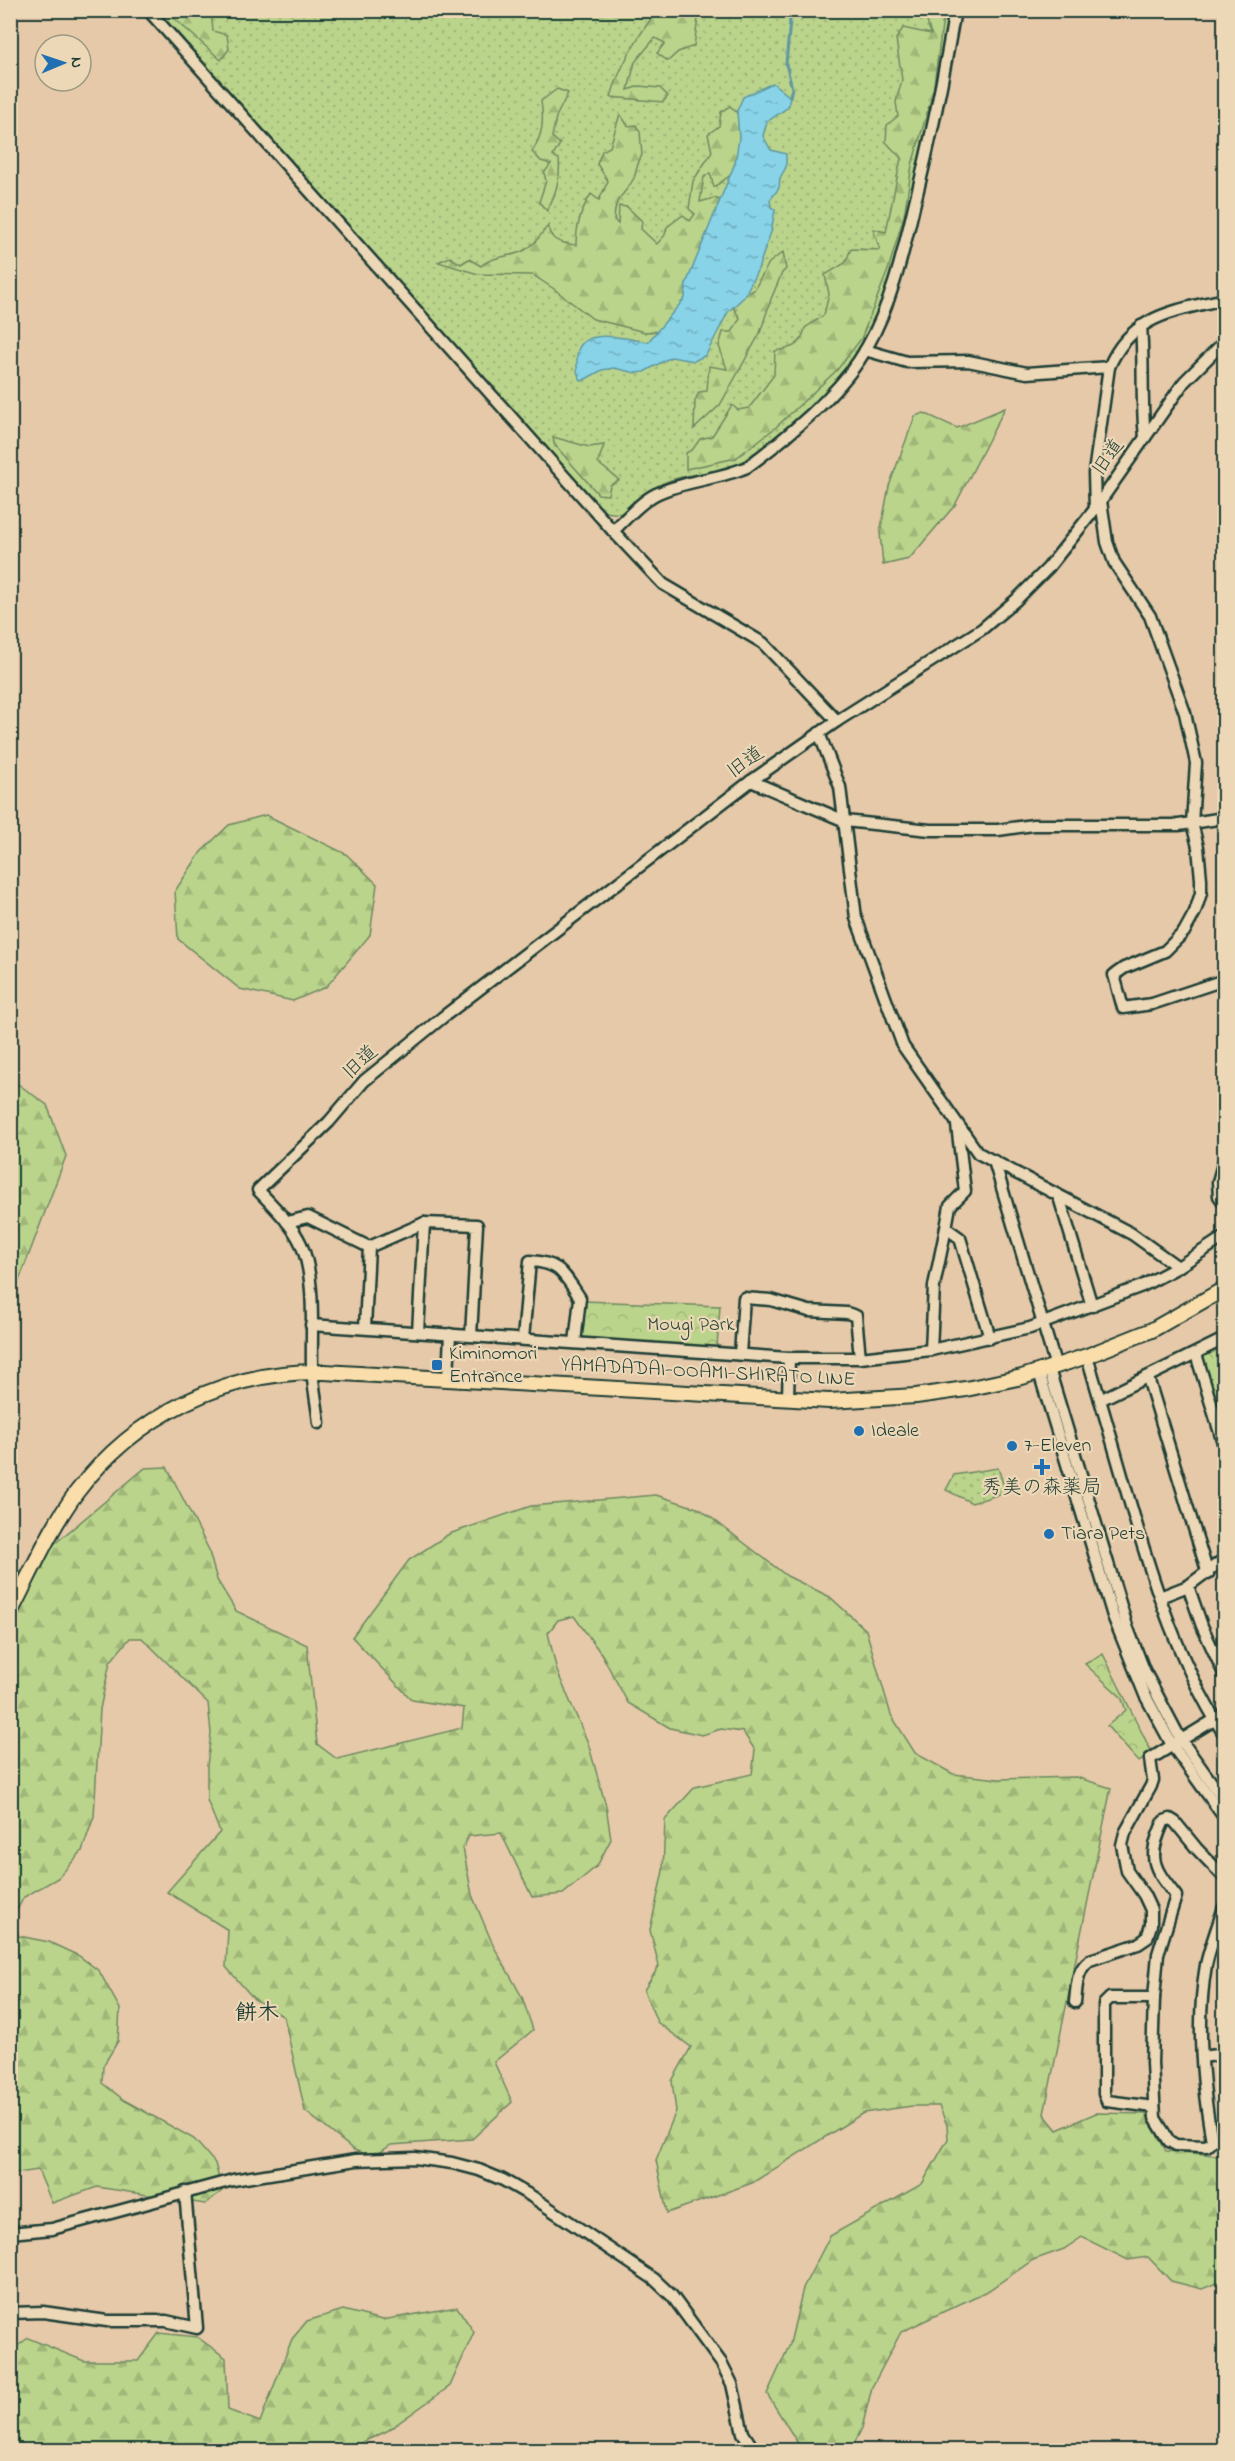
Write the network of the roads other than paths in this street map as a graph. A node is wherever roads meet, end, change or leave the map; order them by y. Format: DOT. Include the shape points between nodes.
graph roads {
  1 [pos="148,10"];
  2 [pos="955,10"];
  3 [pos="1224,299"];
  4 [pos="1141,326"];
  5 [pos="1224,342"];
  6 [pos="866,351"];
  7 [pos="1109,367"];
  8 [pos="1145,437"];
  9 [pos="1098,505"];
  10 [pos="613,531"];
  11 [pos="837,721"];
  12 [pos="819,733"];
  13 [pos="751,781"];
  14 [pos="1224,818"];
  15 [pos="845,821"];
  16 [pos="1192,823"];
  17 [pos="1224,980"];
  18 [pos="956,1122"];
  19 [pos="973,1145"];
  20 [pos="961,1148"];
  21 [pos="1224,1160"];
  22 [pos="994,1161"];
  23 [pos="1059,1197"];
  24 [pos="1224,1203"];
  25 [pos="287,1222"];
  26 [pos="424,1223"];
  27 [pos="946,1228"];
  28 [pos="1224,1237"];
  29 [pos="369,1247"];
  30 [pos="1178,1267"];
  31 [pos="1224,1289"];
  32 [pos="1092,1306"];
  33 [pos="1041,1324"];
  34 [pos="311,1325"];
  35 [pos="365,1328"];
  36 [pos="418,1332"];
  37 [pos="450,1334"];
  38 [pos="471,1336"];
  39 [pos="990,1338"];
  40 [pos="523,1339"];
  41 [pos="1224,1339"];
  42 [pos="575,1343"];
  43 [pos="931,1350"];
  44 [pos="740,1354"];
  45 [pos="1196,1354"];
  46 [pos="1087,1356"];
  47 [pos="789,1358"];
  48 [pos="860,1358"];
  49 [pos="1048,1369"];
  50 [pos="312,1372"];
  51 [pos="448,1378"];
  52 [pos="1148,1378"];
  53 [pos="788,1399"];
  54 [pos="1100,1401"];
  55 [pos="319,1423"];
  56 [pos="1224,1446"];
  57 [pos="1224,1559"];
  58 [pos="1208,1574"];
  59 [pos="1188,1586"];
  60 [pos="1160,1597"];
  61 [pos="10,1613"];
  62 [pos="1224,1674"];
  63 [pos="1220,1717"];
  64 [pos="1224,1734"];
  65 [pos="1177,1743"];
  66 [pos="1224,1800"];
  67 [pos="1224,1816"];
  68 [pos="1224,1877"];
  69 [pos="1224,1907"];
  70 [pos="1154,1998"];
  71 [pos="1075,2002"];
  72 [pos="1224,2054"];
  73 [pos="1202,2057"];
  74 [pos="1154,2107"];
  75 [pos="185,2192"];
  76 [pos="10,2233"];
  77 [pos="10,2313"];
  78 [pos="753,2450"];
  1 -- 10 [label="street"];
  2 -- 6 [label="street" via="941,97 900,265"];
  3 -- 4 [label="street" via="1166,313"];
  4 -- 7 [label="street" via="1128,335"];
  4 -- 8 [label="street"];
  5 -- 8 [label="street, 旧道" via="1184,382"];
  6 -- 7 [label="street" via="907,362 968,361 1027,373"];
  6 -- 10 [label="street" via="829,396 747,467 654,495"];
  7 -- 9 [label="street" via="1094,473"];
  8 -- 9 [label="street, 旧道"];
  9 -- 11 [label="street, 旧道" via="1048,568 982,629"];
  9 -- 16 [label="street" via="1114,562 1150,616 1185,713 1196,763"];
  10 -- 11 [label="street" via="663,584 763,643"];
  11 -- 12 [label="street, 旧道"];
  12 -- 13 [label="street, 旧道"];
  12 -- 15 [label="street" via="840,787"];
  13 -- 15 [label="street"];
  13 -- 25 [label="street, 旧道" via="364,1081 329,1122 258,1190"];
  14 -- 16 [label="street"];
  15 -- 16 [label="street" via="930,830"];
  15 -- 18 [label="street" via="856,918 887,1004 903,1046"];
  16 -- 17 [label="street" via="1201,879 1195,912 1184,932 1165,951 1114,975 1123,1008 1161,1002"];
  18 -- 19 [label="street"];
  18 -- 20 [label="street"];
  19 -- 20 [label="street" via="967,1143"];
  19 -- 22 [label="street" via="978,1153"];
  20 -- 27 [label="street" via="965,1191 950,1206"];
  21 -- 24 [label="street" via="1218,1182"];
  22 -- 23 [label="street"];
  22 -- 33 [label="street"];
  23 -- 30 [label="street" via="1132,1234"];
  23 -- 32 [label="street"];
  25 -- 29 [label="street" via="308,1217"];
  25 -- 34 [label="street" via="301,1244 306,1262"];
  26 -- 29 [label="street"];
  26 -- 36 [label="street"];
  26 -- 38 [label="street" via="477,1225"];
  27 -- 39 [label="street" via="960,1238"];
  27 -- 43 [label="street" via="934,1286"];
  28 -- 30 [label="street"];
  29 -- 35 [label="street"];
  30 -- 32 [label="street"];
  31 -- 46 [label="main road, YAMADADAI-OOAMI-SHIRATO LINE" via="1152,1330"];
  32 -- 33 [label="street"];
  33 -- 39 [label="street"];
  33 -- 49 [label="street"];
  34 -- 35 [label="street"];
  34 -- 50 [label="street"];
  35 -- 36 [label="street"];
  36 -- 37 [label="street"];
  37 -- 38 [label="street"];
  37 -- 51 [label="street"];
  38 -- 40 [label="street"];
  39 -- 43 [label="street"];
  40 -- 42 [label="street"];
  40 -- 42 [label="street" via="530,1261 549,1263 561,1271 580,1298"];
  41 -- 45 [label="street"];
  42 -- 44 [label="street"];
  43 -- 48 [label="street"];
  44 -- 47 [label="street"];
  44 -- 48 [label="street" via="744,1298 856,1316"];
  45 -- 52 [label="street"];
  45 -- 56 [label="street"];
  46 -- 49 [label="main road, YAMADADAI-OOAMI-SHIRATO LINE"];
  46 -- 54 [label="street"];
  47 -- 48 [label="street"];
  47 -- 53 [label="street"];
  49 -- 53 [label="main road, YAMADADAI-OOAMI-SHIRATO LINE" via="977,1387 916,1396"];
  49 -- 65 [label="street" via="1100,1553 1144,1670"];
  50 -- 51 [label="main road, YAMADADAI-OOAMI-SHIRATO LINE"];
  50 -- 55 [label="street"];
  50 -- 61 [label="main road, YAMADADAI-OOAMI-SHIRATO LINE" via="246,1380 203,1394 160,1416 121,1443 75,1495"];
  51 -- 53 [label="main road, YAMADADAI-OOAMI-SHIRATO LINE"];
  52 -- 54 [label="street"];
  52 -- 58 [label="street"];
  54 -- 60 [label="street"];
  57 -- 58 [label="street"];
  58 -- 59 [label="street"];
  59 -- 60 [label="street"];
  59 -- 62 [label="street"];
  60 -- 63 [label="street" via="1185,1663"];
  63 -- 64 [label="street"];
  63 -- 65 [label="street"];
  65 -- 66 [label="street"];
  65 -- 67 [label="street"];
  65 -- 71 [label="street" via="1150,1759 1153,1780 1122,1845 1126,1871 1150,1910 1147,1938 1084,1964 1078,1975"];
  68 -- 70 [label="street" via="1175,1822 1164,1821 1154,1842 1155,1870 1176,1896 1158,1954"];
  69 -- 73 [label="street" via="1206,1964"];
  70 -- 74 [label="street"];
  70 -- 74 [label="street" via="1110,1998 1104,2004 1107,2101"];
  72 -- 73 [label="street"];
  73 -- 74 [label="street" via="1212,2142 1207,2146 1176,2145 1169,2141 1155,2118"];
  75 -- 76 [label="street" via="52,2229"];
  75 -- 77 [label="street" via="197,2328 166,2321 107,2321 43,2312"];
  75 -- 78 [label="street" via="356,2160 415,2158 452,2163 503,2180 654,2279 672,2296 722,2364 732,2384 743,2433"];
}
